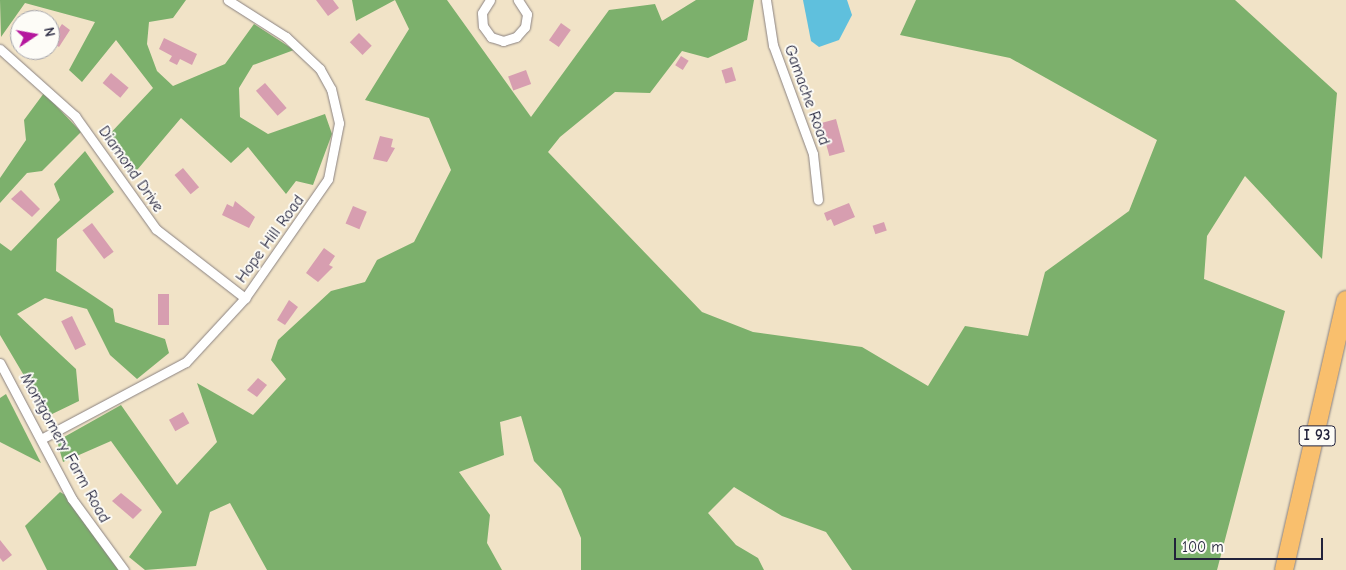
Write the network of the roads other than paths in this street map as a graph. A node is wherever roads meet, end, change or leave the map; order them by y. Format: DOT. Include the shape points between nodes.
graph roads {
  1 [pos="228,0"];
  2 [pos="490,0"];
  3 [pos="518,0"];
  4 [pos="766,0"];
  5 [pos="0,49"];
  6 [pos="818,200"];
  7 [pos="245,298"];
  8 [pos="1346,300"];
  9 [pos="0,363"];
  10 [pos="41,439"];
  11 [pos="124,570"];
  12 [pos="1284,570"];
  1 -- 7 [label="street, Hope Hill Road" via="313,60 331,89 339,123 328,179"];
  2 -- 3 [label="street" via="482,13 483,26 491,36 503,41 516,37 525,27 526,10"];
  4 -- 6 [label="street, Gamache Road" via="773,45 813,154"];
  5 -- 7 [label="street, Diamond Drive" via="75,116 156,229"];
  7 -- 10 [label="street, Hope Hill Road" via="186,362"];
  8 -- 12 [label="highway, I 93"];
  9 -- 10 [label="street, Montgomery Farm Road"];
  10 -- 11 [label="street, Montgomery Farm Road" via="84,519"];
}
